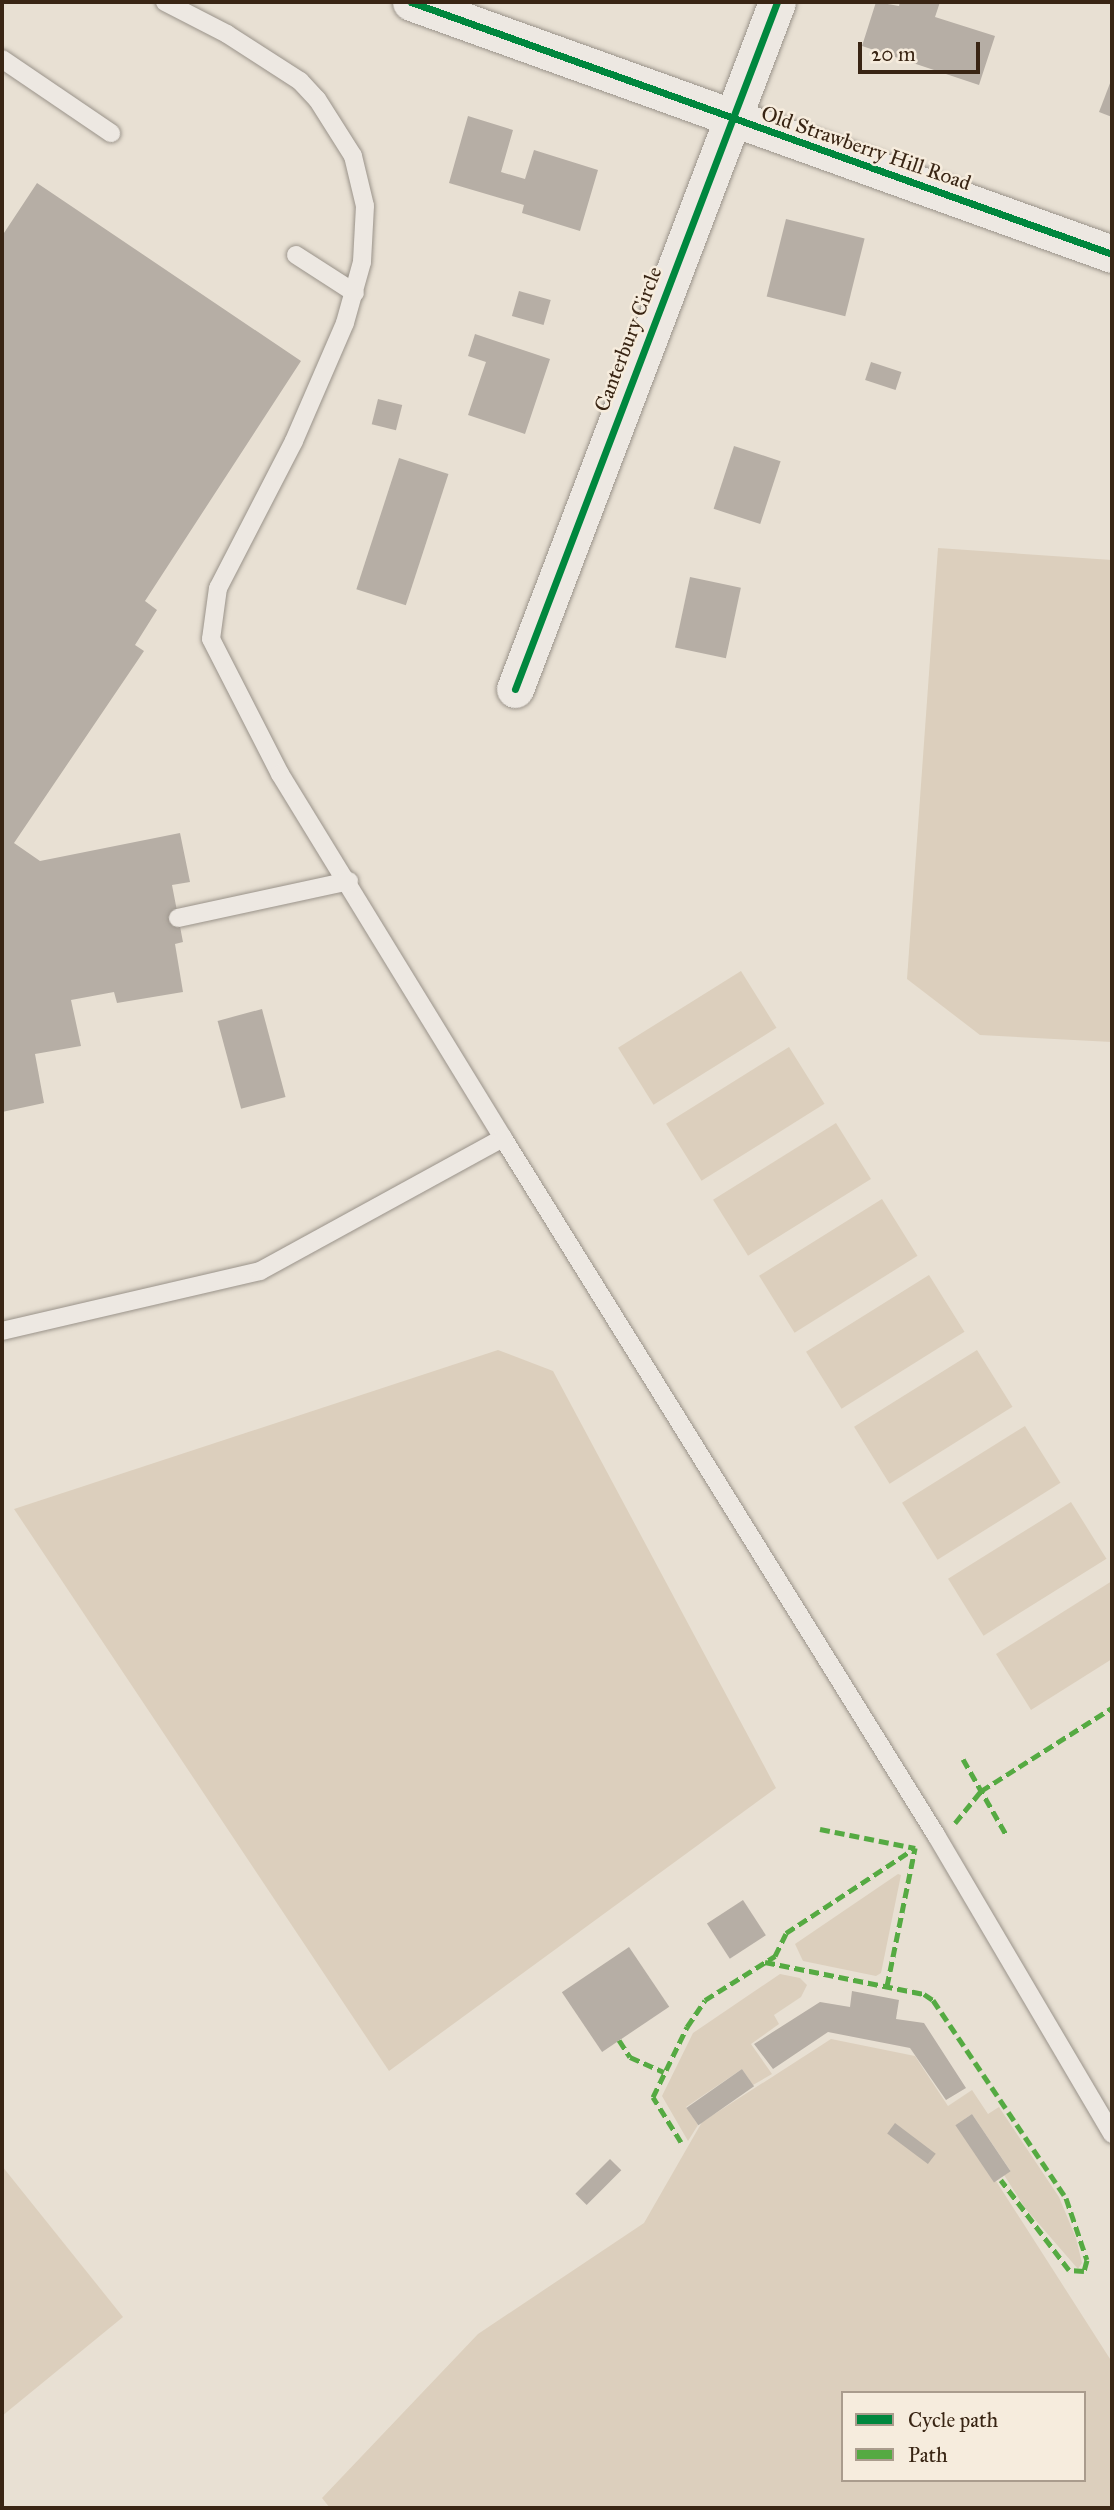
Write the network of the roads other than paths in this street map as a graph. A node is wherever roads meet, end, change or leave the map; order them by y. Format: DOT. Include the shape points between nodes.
graph roads {
  1 [pos="165,2"];
  2 [pos="411,2"];
  3 [pos="777,2"];
  4 [pos="2,58"];
  5 [pos="733,119"];
  6 [pos="111,133"];
  7 [pos="1112,254"];
  8 [pos="296,255"];
  9 [pos="355,293"];
  10 [pos="515,689"];
  11 [pos="349,881"];
  12 [pos="178,918"];
  13 [pos="503,1138"];
  14 [pos="2,1331"];
  15 [pos="1112,2134"];
  1 -- 9 [label="lane" via="227,34 300,81 342,133 360,177 365,206 367,235"];
  2 -- 5 [label="street, Old Strawberry Hill Road"];
  3 -- 5 [label="street, Canterbury Circle"];
  4 -- 6 [label="lane"];
  5 -- 7 [label="street, Old Strawberry Hill Road"];
  5 -- 10 [label="street, Canterbury Circle"];
  8 -- 9 [label="lane"];
  9 -- 11 [label="lane" via="300,429 218,588 211,639 280,774"];
  11 -- 12 [label="lane"];
  11 -- 13 [label="lane"];
  13 -- 14 [label="lane" via="260,1271"];
  13 -- 15 [label="lane" via="936,1835"];
}
